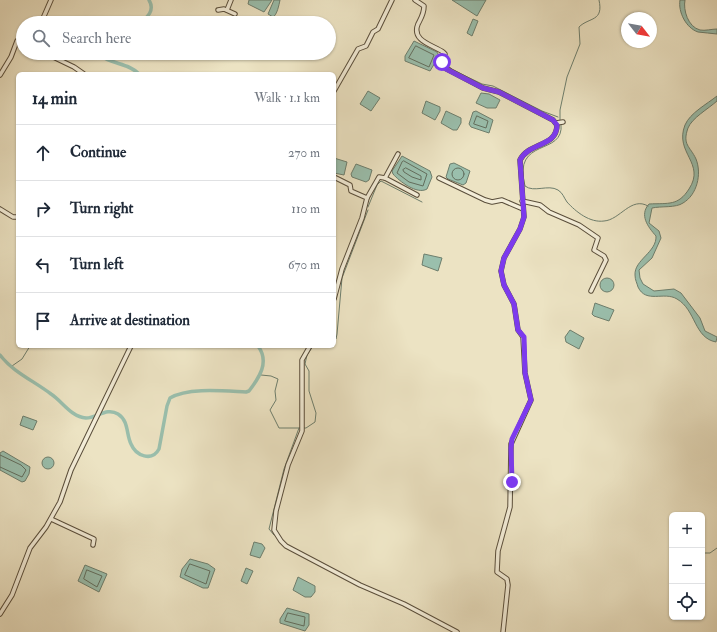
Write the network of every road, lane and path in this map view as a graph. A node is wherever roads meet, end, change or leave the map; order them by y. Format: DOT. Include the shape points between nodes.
graph roads {
  1 [pos="51,0"];
  2 [pos="231,0"];
  3 [pos="392,0"];
  4 [pos="415,0"];
  5 [pos="218,10"];
  6 [pos="227,10"];
  7 [pos="235,14"];
  8 [pos="43,16"];
  9 [pos="16,44"];
  10 [pos="60,60"];
  11 [pos="81,72"];
  12 [pos="0,74"];
  13 [pos="336,88"];
  14 [pos="398,154"];
  15 [pos="336,178"];
  16 [pos="385,178"];
  17 [pos="439,178"];
  18 [pos="417,195"];
  19 [pos="367,198"];
  20 [pos="522,201"];
  21 [pos="0,209"];
  22 [pos="522,209"];
  23 [pos="16,217"];
  24 [pos="591,291"];
  25 [pos="336,292"];
  26 [pos="130,348"];
  27 [pos="309,348"];
  28 [pos="51,519"];
  29 [pos="94,545"];
  30 [pos="0,614"];
  31 [pos="457,632"];
  32 [pos="503,632"];
  1 -- 8 [label="street"];
  2 -- 6 [label="street"];
  3 -- 13 [label="street" via="378,29 373,32 366,46 358,49"];
  4 -- 20 [label="street" via="424,6 417,28 419,38 445,54 443,67 559,123 552,139 530,149 520,160"];
  5 -- 6 [label="street"];
  6 -- 7 [label="street"];
  9 -- 12 [label="street"];
  10 -- 11 [label="street"];
  14 -- 16 [label="street"];
  15 -- 19 [label="street" via="350,185 349,190"];
  16 -- 18 [label="street"];
  16 -- 19 [label="street" via="378,179"];
  17 -- 22 [label="street" via="485,200 502,200"];
  19 -- 25 [label="street"];
  20 -- 22 [label="street"];
  20 -- 24 [label="street" via="540,205 598,238 594,250 606,260"];
  21 -- 23 [label="street"];
  22 -- 32 [label="street" via="522,224 504,258 501,271 504,285 514,304 518,330 524,337 525,373 531,400 511,444 510,507 498,555 497,570 507,579 508,585"];
  26 -- 28 [label="street" via="99,410"];
  27 -- 31 [label="street" via="302,360 302,428 298,444 290,458 273,527 281,541 348,579 404,604"];
  28 -- 29 [label="street" via="94,539"];
  28 -- 30 [label="street" via="30,548 12,595"];
}
